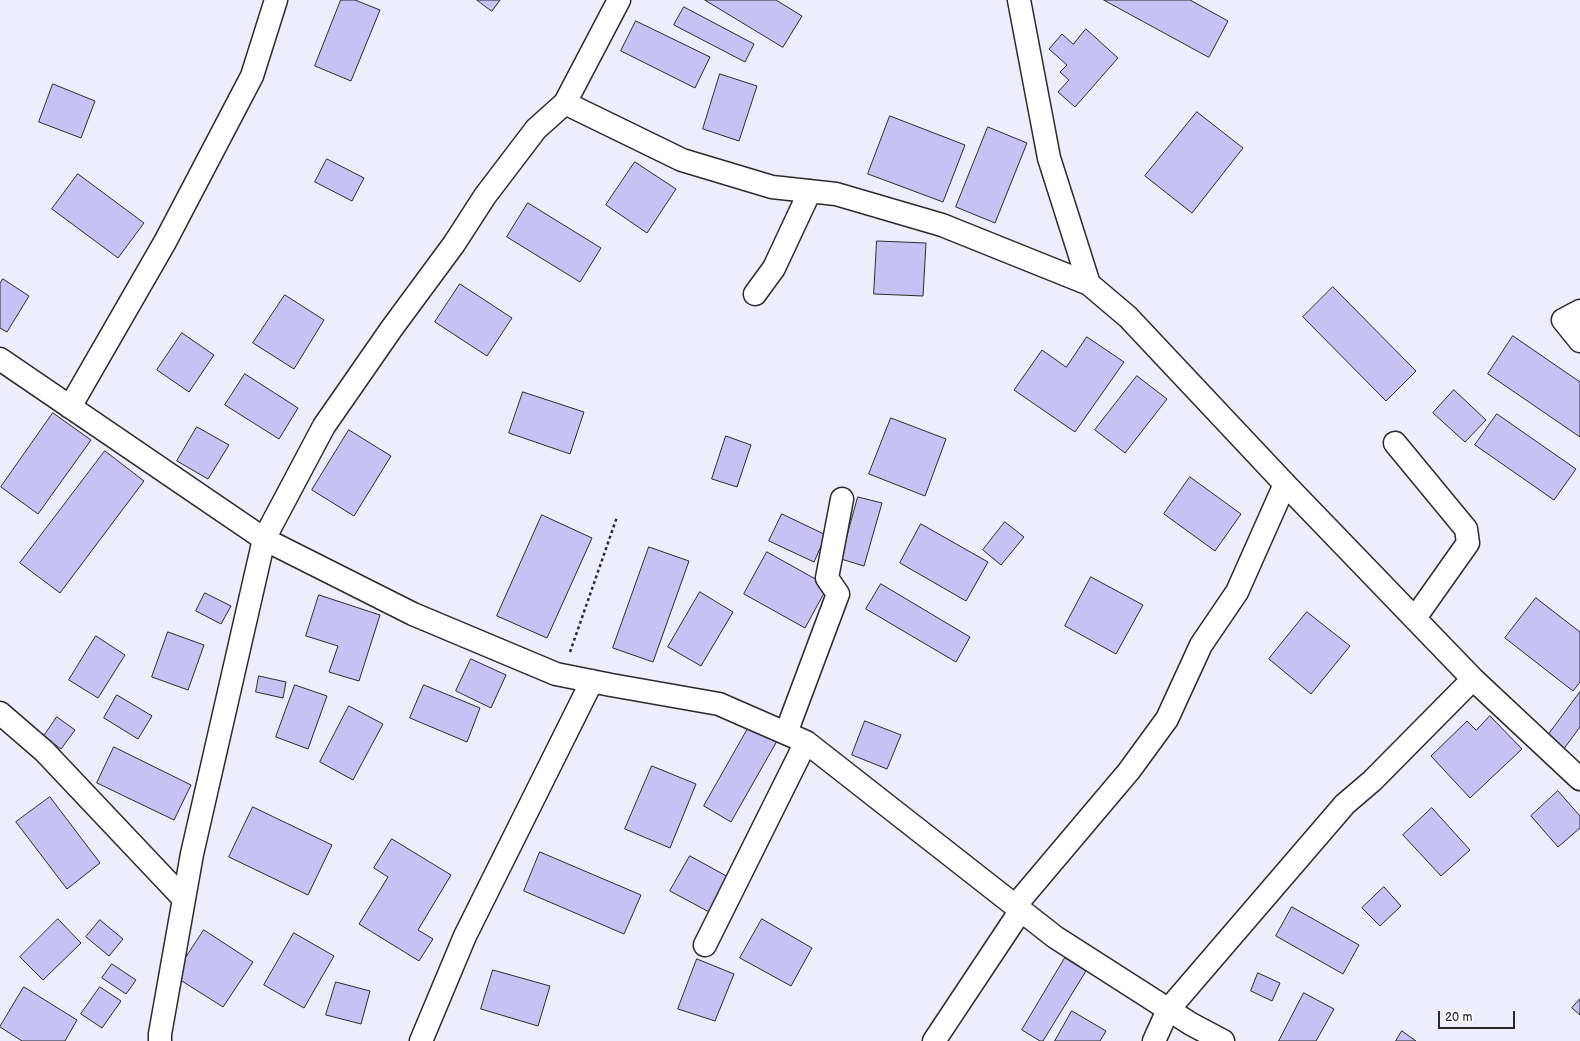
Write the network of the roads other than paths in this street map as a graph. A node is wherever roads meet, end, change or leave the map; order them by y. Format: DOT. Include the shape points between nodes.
graph roads {
  1 [pos="276,0"];
  2 [pos="619,0"];
  3 [pos="1020,0"];
  4 [pos="565,103"];
  5 [pos="810,191"];
  6 [pos="1089,284"];
  7 [pos="755,294"];
  8 [pos="1580,311"];
  9 [pos="1580,341"];
  10 [pos="0,359"];
  11 [pos="70,407"];
  12 [pos="1395,443"];
  13 [pos="1285,484"];
  14 [pos="842,499"];
  15 [pos="264,539"];
  16 [pos="1414,618"];
  17 [pos="1473,679"];
  18 [pos="592,681"];
  19 [pos="0,713"];
  20 [pos="786,733"];
  21 [pos="806,742"];
  22 [pos="1580,779"];
  23 [pos="183,898"];
  24 [pos="1018,908"];
  25 [pos="705,945"];
  26 [pos="1168,1010"];
  27 [pos="160,1041"];
  28 [pos="421,1041"];
  29 [pos="934,1041"];
  30 [pos="1154,1041"];
  31 [pos="1223,1041"];
  1 -- 11 [label="street" via="252,76 165,242"];
  2 -- 4 [label="street"];
  3 -- 6 [label="street" via="1048,158"];
  4 -- 5 [label="street" via="682,160 772,187"];
  4 -- 15 [label="street" via="536,129 485,196 454,244 324,426"];
  5 -- 6 [label="street" via="836,194 942,225"];
  5 -- 7 [label="street" via="774,268"];
  6 -- 13 [label="street" via="1128,317"];
  8 -- 9 [label="street" via="1563,320"];
  10 -- 11 [label="street"];
  11 -- 15 [label="street"];
  12 -- 16 [label="street" via="1466,529 1468,543"];
  13 -- 16 [label="street"];
  13 -- 24 [label="street" via="1237,592 1201,645 1167,719"];
  14 -- 20 [label="street" via="827,578 838,594"];
  15 -- 18 [label="street" via="413,614 561,675"];
  15 -- 23 [label="street"];
  16 -- 17 [label="street"];
  17 -- 22 [label="street"];
  17 -- 26 [label="street" via="1372,781 1344,804"];
  18 -- 20 [label="street" via="719,704"];
  18 -- 28 [label="street" via="465,936"];
  19 -- 23 [label="street" via="44,751"];
  20 -- 21 [label="street"];
  21 -- 24 [label="street"];
  21 -- 25 [label="street"];
  23 -- 27 [label="street"];
  24 -- 26 [label="street" via="1055,937"];
  24 -- 29 [label="street"];
  26 -- 30 [label="street"];
  26 -- 31 [label="street"];
}
